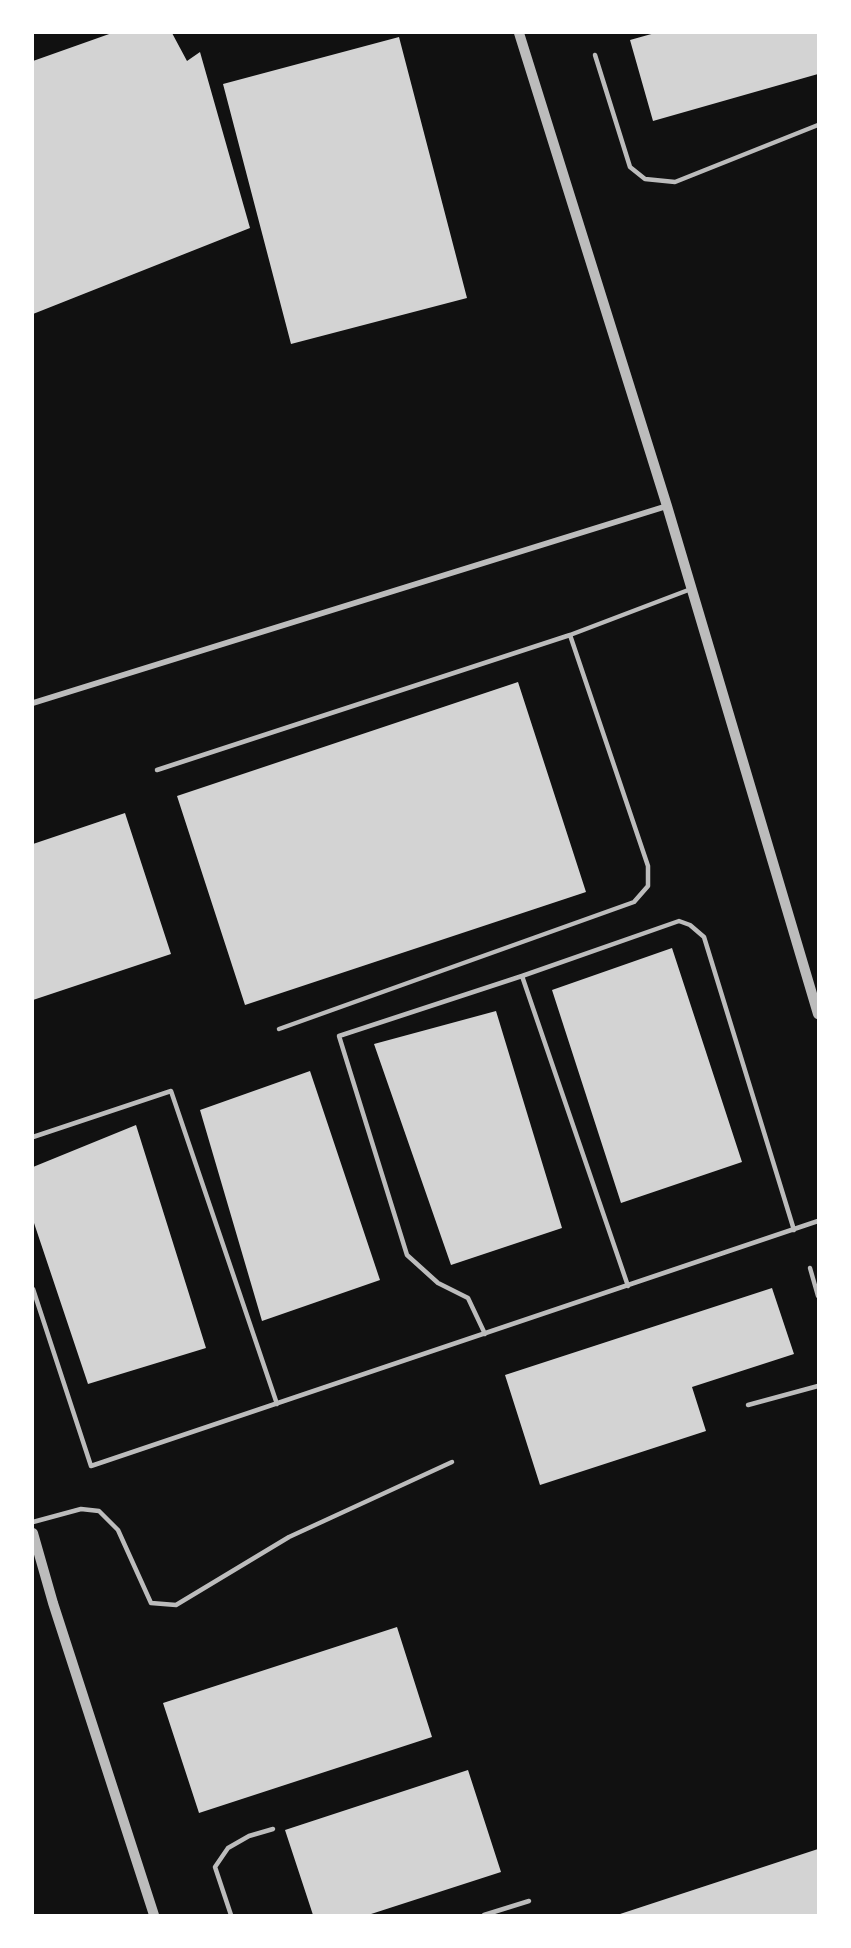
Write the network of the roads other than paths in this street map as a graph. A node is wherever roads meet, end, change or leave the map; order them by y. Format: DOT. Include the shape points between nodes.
graph roads {
  1 [pos="519,33"];
  2 [pos="595,55"];
  3 [pos="818,125"];
  4 [pos="667,506"];
  5 [pos="692,588"];
  6 [pos="570,634"];
  7 [pos="33,703"];
  8 [pos="157,770"];
  9 [pos="522,976"];
  10 [pos="818,1014"];
  11 [pos="279,1029"];
  12 [pos="33,1137"];
  13 [pos="818,1221"];
  14 [pos="794,1230"];
  15 [pos="810,1268"];
  16 [pos="628,1286"];
  17 [pos="33,1289"];
  18 [pos="818,1296"];
  19 [pos="485,1334"];
  20 [pos="818,1386"];
  21 [pos="277,1404"];
  22 [pos="748,1405"];
  23 [pos="452,1462"];
  24 [pos="33,1522"];
  25 [pos="33,1533"];
  26 [pos="273,1829"];
  27 [pos="530,1901"];
  28 [pos="154,1915"];
  29 [pos="231,1915"];
  30 [pos="484,1915"];
  1 -- 4 [label="street"];
  2 -- 3 [label="lane" via="630,166 645,179 675,182"];
  4 -- 5 [label="street"];
  4 -- 7 [label="street"];
  5 -- 6 [label="lane"];
  5 -- 10 [label="street"];
  6 -- 8 [label="lane"];
  6 -- 11 [label="lane" via="648,866 648,886 634,902"];
  9 -- 14 [label="lane" via="679,921 704,937"];
  9 -- 16 [label="lane"];
  9 -- 19 [label="lane" via="339,1036 407,1255 438,1283 468,1298"];
  12 -- 21 [label="lane" via="171,1090"];
  13 -- 14 [label="lane"];
  14 -- 16 [label="lane"];
  15 -- 18 [label="lane"];
  16 -- 19 [label="lane"];
  17 -- 21 [label="lane" via="92,1466"];
  19 -- 21 [label="lane"];
  20 -- 22 [label="lane"];
  23 -- 24 [label="lane" via="289,1537 176,1605 152,1603 118,1530 99,1511 81,1509"];
  25 -- 28 [label="street"];
  26 -- 29 [label="lane" via="228,1848 215,1867"];
  27 -- 30 [label="lane"];
}
